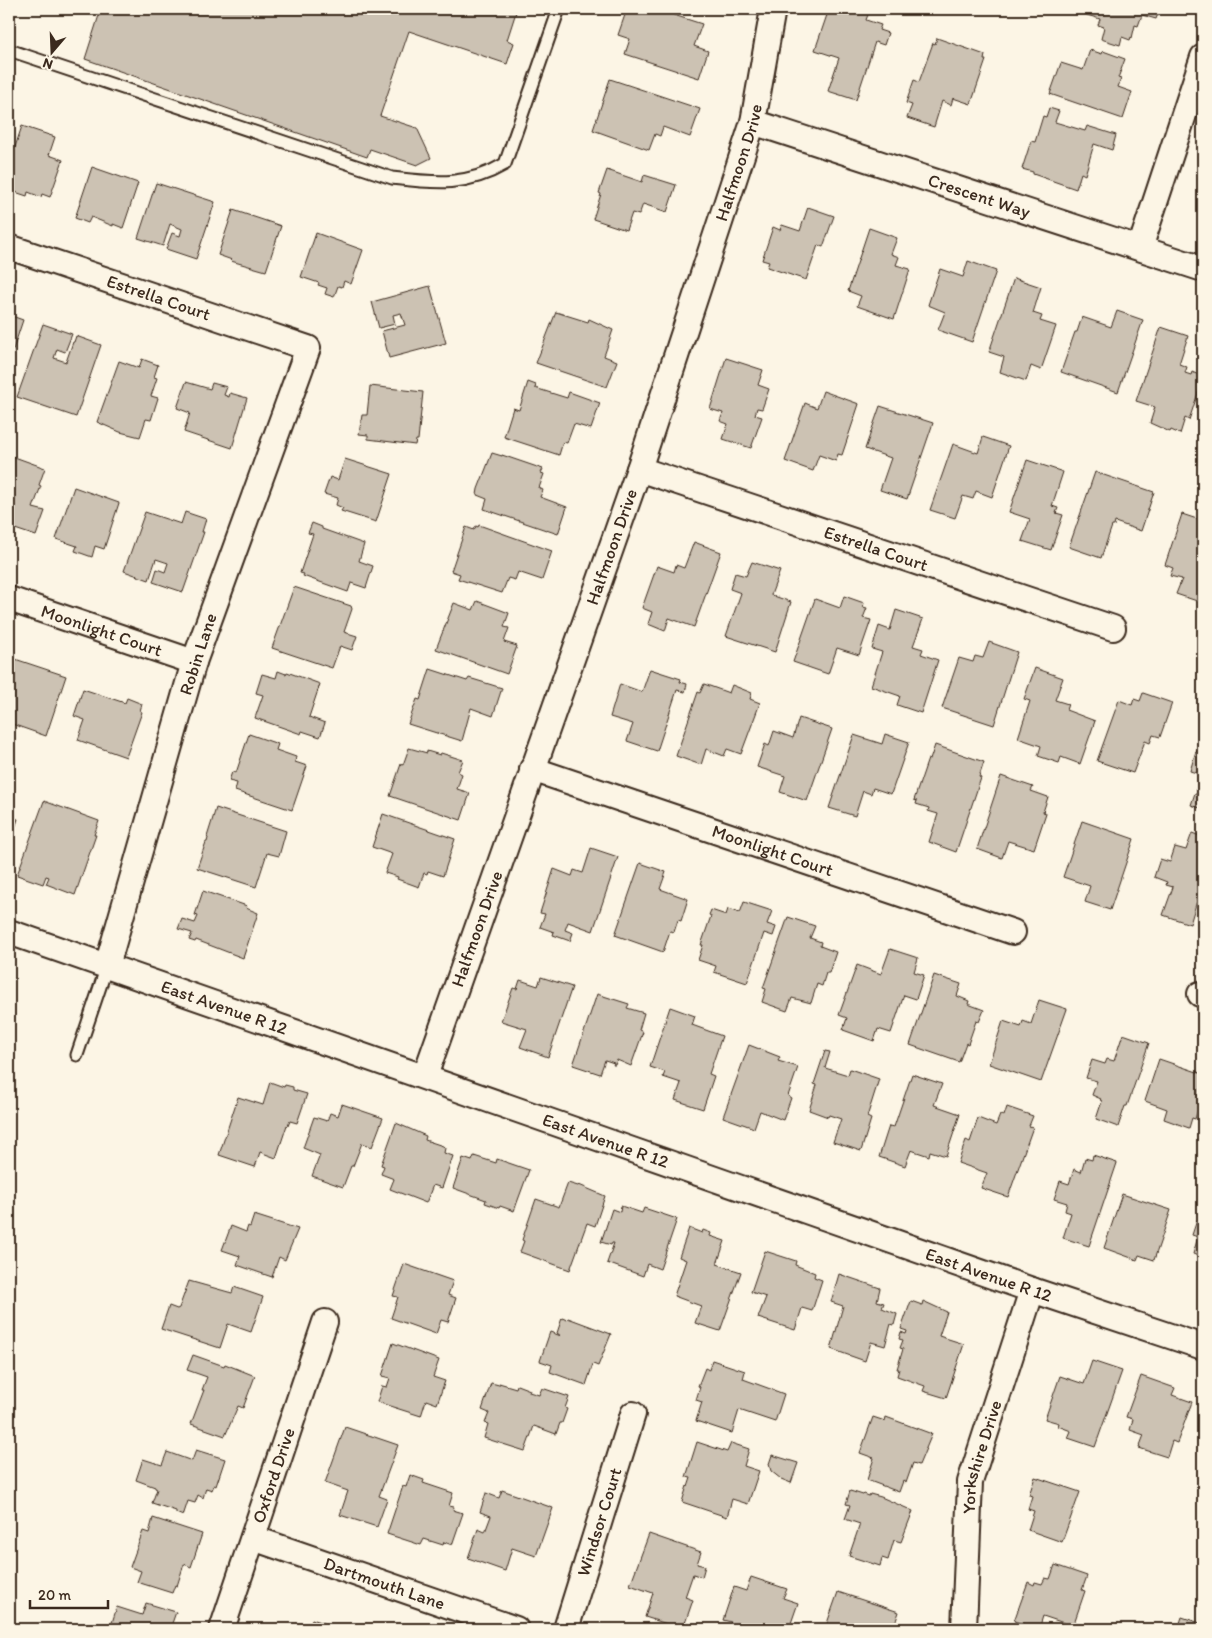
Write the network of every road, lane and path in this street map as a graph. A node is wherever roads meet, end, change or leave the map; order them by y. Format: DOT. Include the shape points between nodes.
graph roads {
  1 [pos="560,9"];
  2 [pos="773,9"];
  3 [pos="9,50"];
  4 [pos="1203,57"];
  5 [pos="753,122"];
  6 [pos="9,247"];
  7 [pos="1140,248"];
  8 [pos="1203,269"];
  9 [pos="308,348"];
  10 [pos="639,469"];
  11 [pos="9,599"];
  12 [pos="1113,628"];
  13 [pos="194,662"];
  14 [pos="532,769"];
  15 [pos="9,932"];
  16 [pos="1013,932"];
  17 [pos="107,966"];
  18 [pos="77,1055"];
  19 [pos="425,1076"];
  20 [pos="1032,1290"];
  21 [pos="325,1322"];
  22 [pos="1203,1346"];
  23 [pos="633,1414"];
  24 [pos="253,1538"];
  25 [pos="222,1629"];
  26 [pos="516,1629"];
  27 [pos="566,1629"];
  28 [pos="964,1629"];
  1 -- 3 [label="lane" via="505,164 489,174 458,182 392,178"];
  2 -- 5 [label="street, Halfmoon Drive"];
  4 -- 7 [label="street"];
  5 -- 7 [label="street, Crescent Way"];
  5 -- 10 [label="street, Halfmoon Drive"];
  6 -- 9 [label="street, Estrella Court"];
  7 -- 8 [label="street, Crescent Way"];
  9 -- 13 [label="street, Robin Lane"];
  10 -- 12 [label="street, Estrella Court"];
  10 -- 14 [label="street, Halfmoon Drive"];
  11 -- 13 [label="street, Moonlight Court"];
  13 -- 17 [label="street, Robin Lane"];
  14 -- 16 [label="street, Moonlight Court"];
  14 -- 19 [label="street, Halfmoon Drive"];
  15 -- 17 [label="street, East Avenue R 12"];
  17 -- 18 [label="lane"];
  17 -- 19 [label="street, East Avenue R 12"];
  19 -- 20 [label="street, East Avenue R 12"];
  20 -- 22 [label="street, East Avenue R 12"];
  20 -- 28 [label="street, Yorkshire Drive" via="970,1482"];
  21 -- 24 [label="street, Oxford Drive"];
  23 -- 27 [label="street, Windsor Court"];
  24 -- 25 [label="street, Oxford Drive"];
  24 -- 26 [label="street, Dartmouth Lane"];
}
